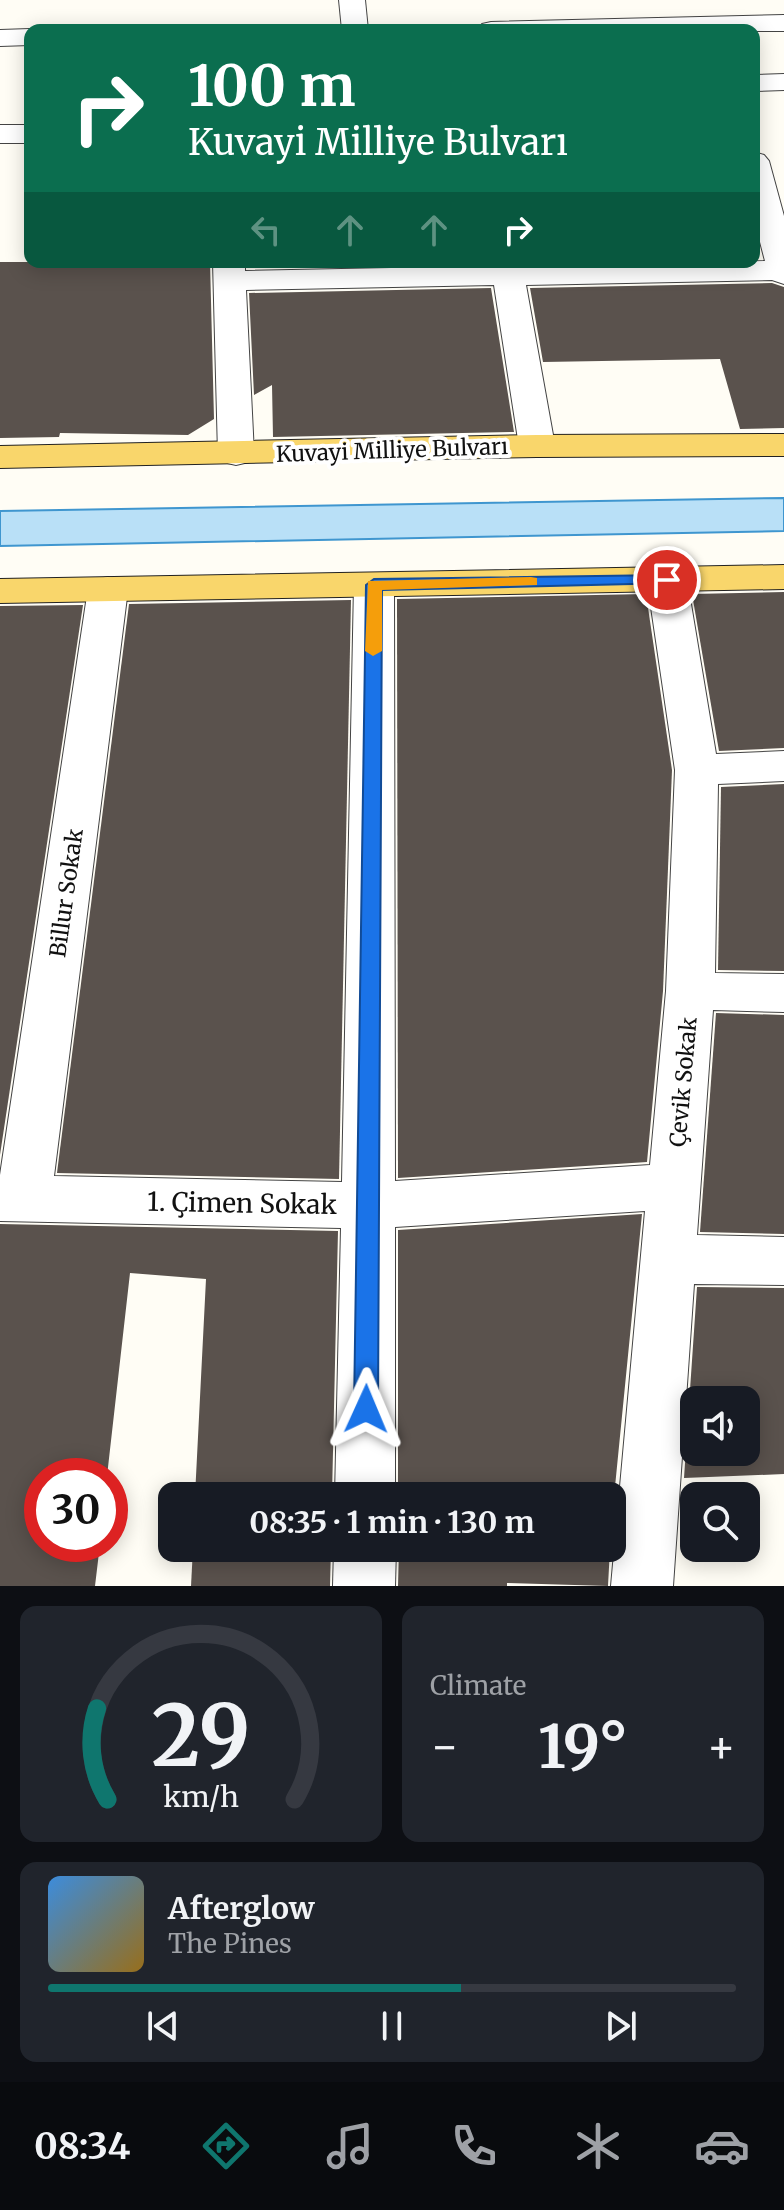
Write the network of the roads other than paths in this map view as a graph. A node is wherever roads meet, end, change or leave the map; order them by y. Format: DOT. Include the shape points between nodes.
graph roads {
  1 [pos="352,0"];
  2 [pos="641,0"];
  3 [pos="784,23"];
  4 [pos="354,24"];
  5 [pos="652,24"];
  6 [pos="740,24"];
  7 [pos="24,37"];
  8 [pos="0,38"];
  9 [pos="784,82"];
  10 [pos="760,83"];
  11 [pos="0,134"];
  12 [pos="24,134"];
  13 [pos="760,183"];
  14 [pos="507,268"];
  15 [pos="229,272"];
  16 [pos="784,272"];
  17 [pos="784,445"];
  18 [pos="537,446"];
  19 [pos="236,454"];
  20 [pos="0,457"];
  21 [pos="784,577"];
  22 [pos="667,580"];
  23 [pos="374,585"];
  24 [pos="108,589"];
  25 [pos="0,591"];
  26 [pos="784,766"];
  27 [pos="697,770"];
  28 [pos="690,991"];
  29 [pos="784,993"];
  30 [pos="675,1186"];
  31 [pos="12,1198"];
  32 [pos="368,1206"];
  33 [pos="669,1259"];
  34 [pos="784,1261"];
  35 [pos="365,1482"];
  36 [pos="365,1562"];
  37 [pos="364,1586"];
  38 [pos="642,1586"];
  1 -- 4 [label="street"];
  2 -- 5 [label="street"];
  3 -- 6 [label="street"];
  7 -- 8 [label="street"];
  9 -- 10 [label="street"];
  11 -- 12 [label="street"];
  13 -- 16 [label="street"];
  14 -- 15 [label="street"];
  14 -- 16 [label="street"];
  14 -- 18 [label="street"];
  15 -- 19 [label="street"];
  17 -- 18 [label="main road, Kuvayi Milliye Bulvarı"];
  18 -- 19 [label="main road, Kuvayi Milliye Bulvarı"];
  19 -- 20 [label="main road, Kuvayi Milliye Bulvarı"];
  21 -- 22 [label="main road"];
  22 -- 23 [label="main road"];
  22 -- 27 [label="street, Çevik Sokak"];
  23 -- 24 [label="main road"];
  23 -- 32 [label="street"];
  24 -- 25 [label="main road"];
  24 -- 31 [label="street, Billur Sokak"];
  26 -- 27 [label="street"];
  27 -- 28 [label="street, Çevik Sokak"];
  28 -- 29 [label="street"];
  28 -- 30 [label="street, Çevik Sokak"];
  30 -- 32 [label="street, 1. Çimen Sokak"];
  30 -- 33 [label="street, Çevik Sokak"];
  31 -- 32 [label="street, 1. Çimen Sokak"];
  32 -- 35 [label="street"];
  33 -- 34 [label="street"];
  33 -- 38 [label="street, Çevik Sokak"];
  36 -- 37 [label="street"];
}
